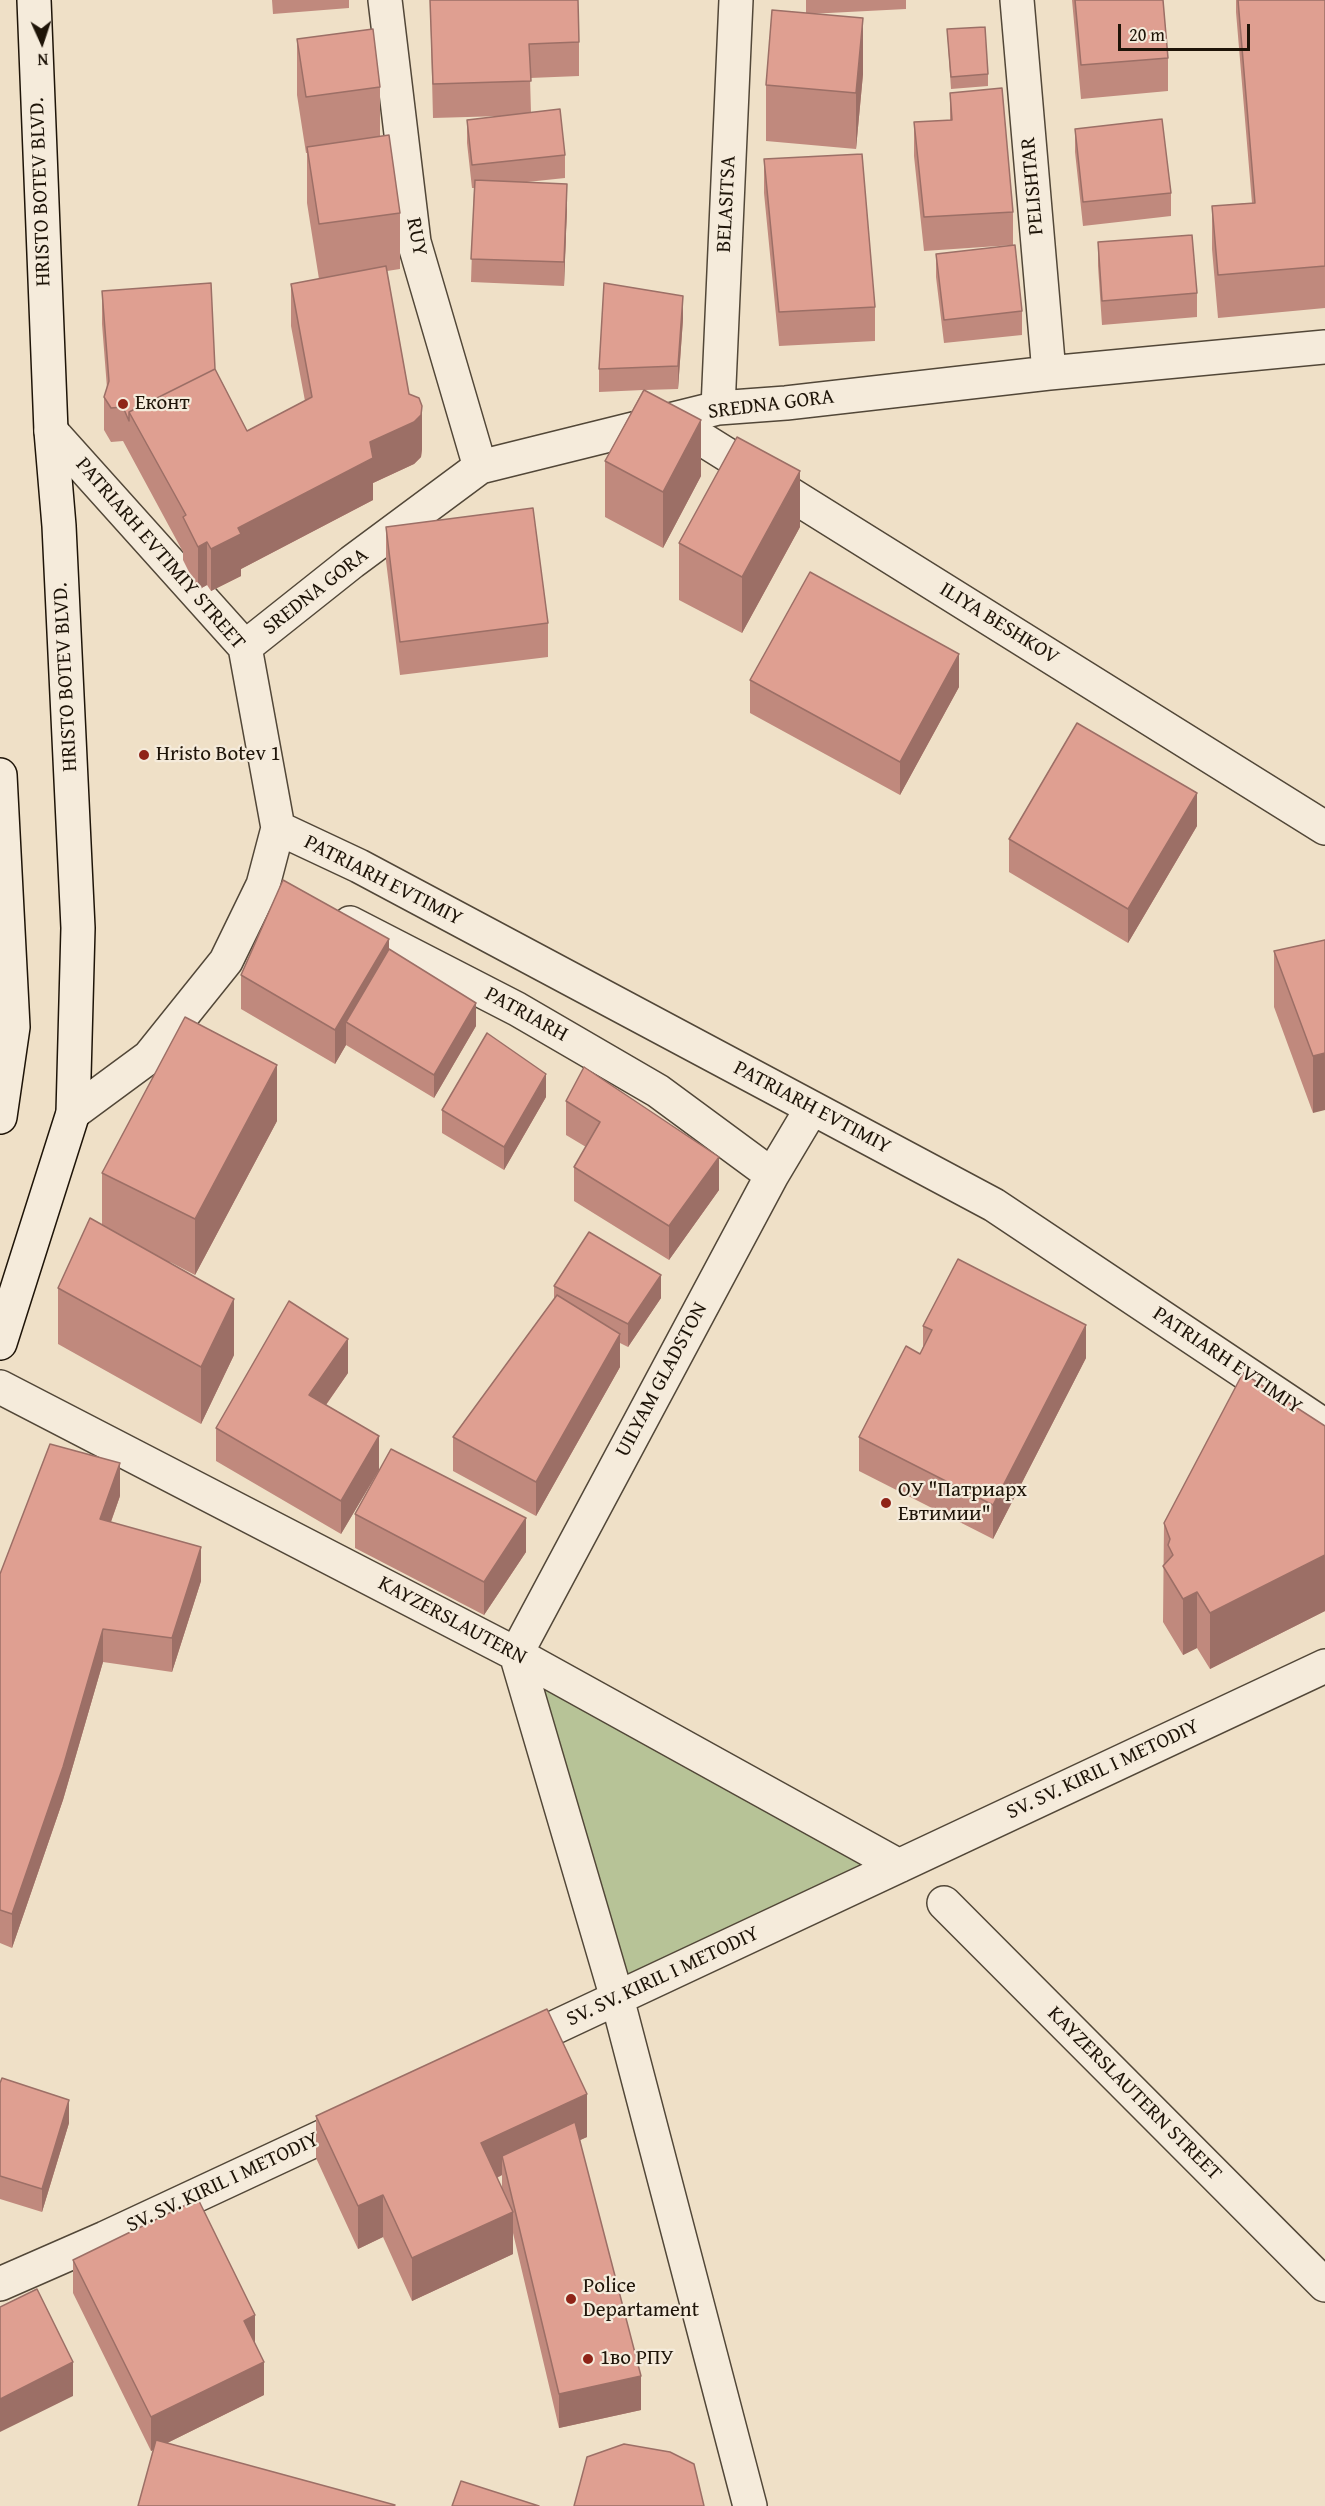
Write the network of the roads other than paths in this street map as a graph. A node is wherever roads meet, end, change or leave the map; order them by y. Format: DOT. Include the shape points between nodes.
graph roads {
  1 [pos="34,0"];
  2 [pos="384,0"];
  3 [pos="736,0"];
  4 [pos="1017,0"];
  5 [pos="1325,347"];
  6 [pos="1049,373"];
  7 [pos="718,408"];
  8 [pos="673,421"];
  9 [pos="51,431"];
  10 [pos="480,467"];
  11 [pos="245,647"];
  12 [pos="0,775"];
  13 [pos="278,828"];
  14 [pos="1325,828"];
  15 [pos="292,897"];
  16 [pos="812,1108"];
  17 [pos="73,1113"];
  18 [pos="0,1117"];
  19 [pos="772,1174"];
  20 [pos="0,1343"];
  21 [pos="0,1388"];
  22 [pos="1325,1426"];
  23 [pos="516,1654"];
  24 [pos="1325,1666"];
  25 [pos="899,1866"];
  26 [pos="944,1903"];
  27 [pos="616,1998"];
  28 [pos="489,2058"];
  29 [pos="382,2108"];
  30 [pos="0,2284"];
  31 [pos="1325,2285"];
  32 [pos="750,2506"];
  1 -- 9 [label="street, HRISTO BOTEV BLVD."];
  2 -- 10 [label="street, RUY" via="414,242"];
  3 -- 7 [label="street, BELASITSA"];
  4 -- 6 [label="street, PELISHTAR"];
  5 -- 6 [label="street, SREDNA GORA"];
  6 -- 7 [label="street, SREDNA GORA"];
  7 -- 8 [label="street, SREDNA GORA"];
  8 -- 10 [label="street, SREDNA GORA"];
  8 -- 14 [label="street, ILIYA BESHKOV"];
  9 -- 11 [label="street, PATRIARH EVTIMIY STREET"];
  9 -- 17 [label="street, HRISTO BOTEV BLVD." via="78,928"];
  10 -- 11 [label="street, SREDNA GORA"];
  11 -- 13 [label="street, PATRIARH EVTIMIY STREET"];
  12 -- 18 [label="street" via="14,1027"];
  13 -- 15 [label="street"];
  13 -- 16 [label="street, PATRIARH EVTIMIY" via="359,866"];
  15 -- 17 [label="street" via="226,961 149,1057"];
  15 -- 19 [label="street, PATRIARH" via="517,1009 658,1091"];
  16 -- 19 [label="street, UILYAM GLADSTON"];
  16 -- 22 [label="street, PATRIARH EVTIMIY" via="994,1205"];
  17 -- 20 [label="street, HRISTO BOTEV BLVD."];
  19 -- 23 [label="street, UILYAM GLADSTON"];
  21 -- 23 [label="street, KAYZERSLAUTERN"];
  23 -- 25 [label="street, KAYZERSLAUTERN"];
  23 -- 27 [label="street"];
  24 -- 25 [label="street, SV. SV. KIRIL I METODIY"];
  25 -- 27 [label="street, SV. SV. KIRIL I METODIY"];
  26 -- 31 [label="street, KAYZERSLAUTERN STREET"];
  27 -- 28 [label="street, SV. SV. KIRIL I METODIY"];
  27 -- 32 [label="street"];
  29 -- 30 [label="street, SV. SV. KIRIL I METODIY"];
}
